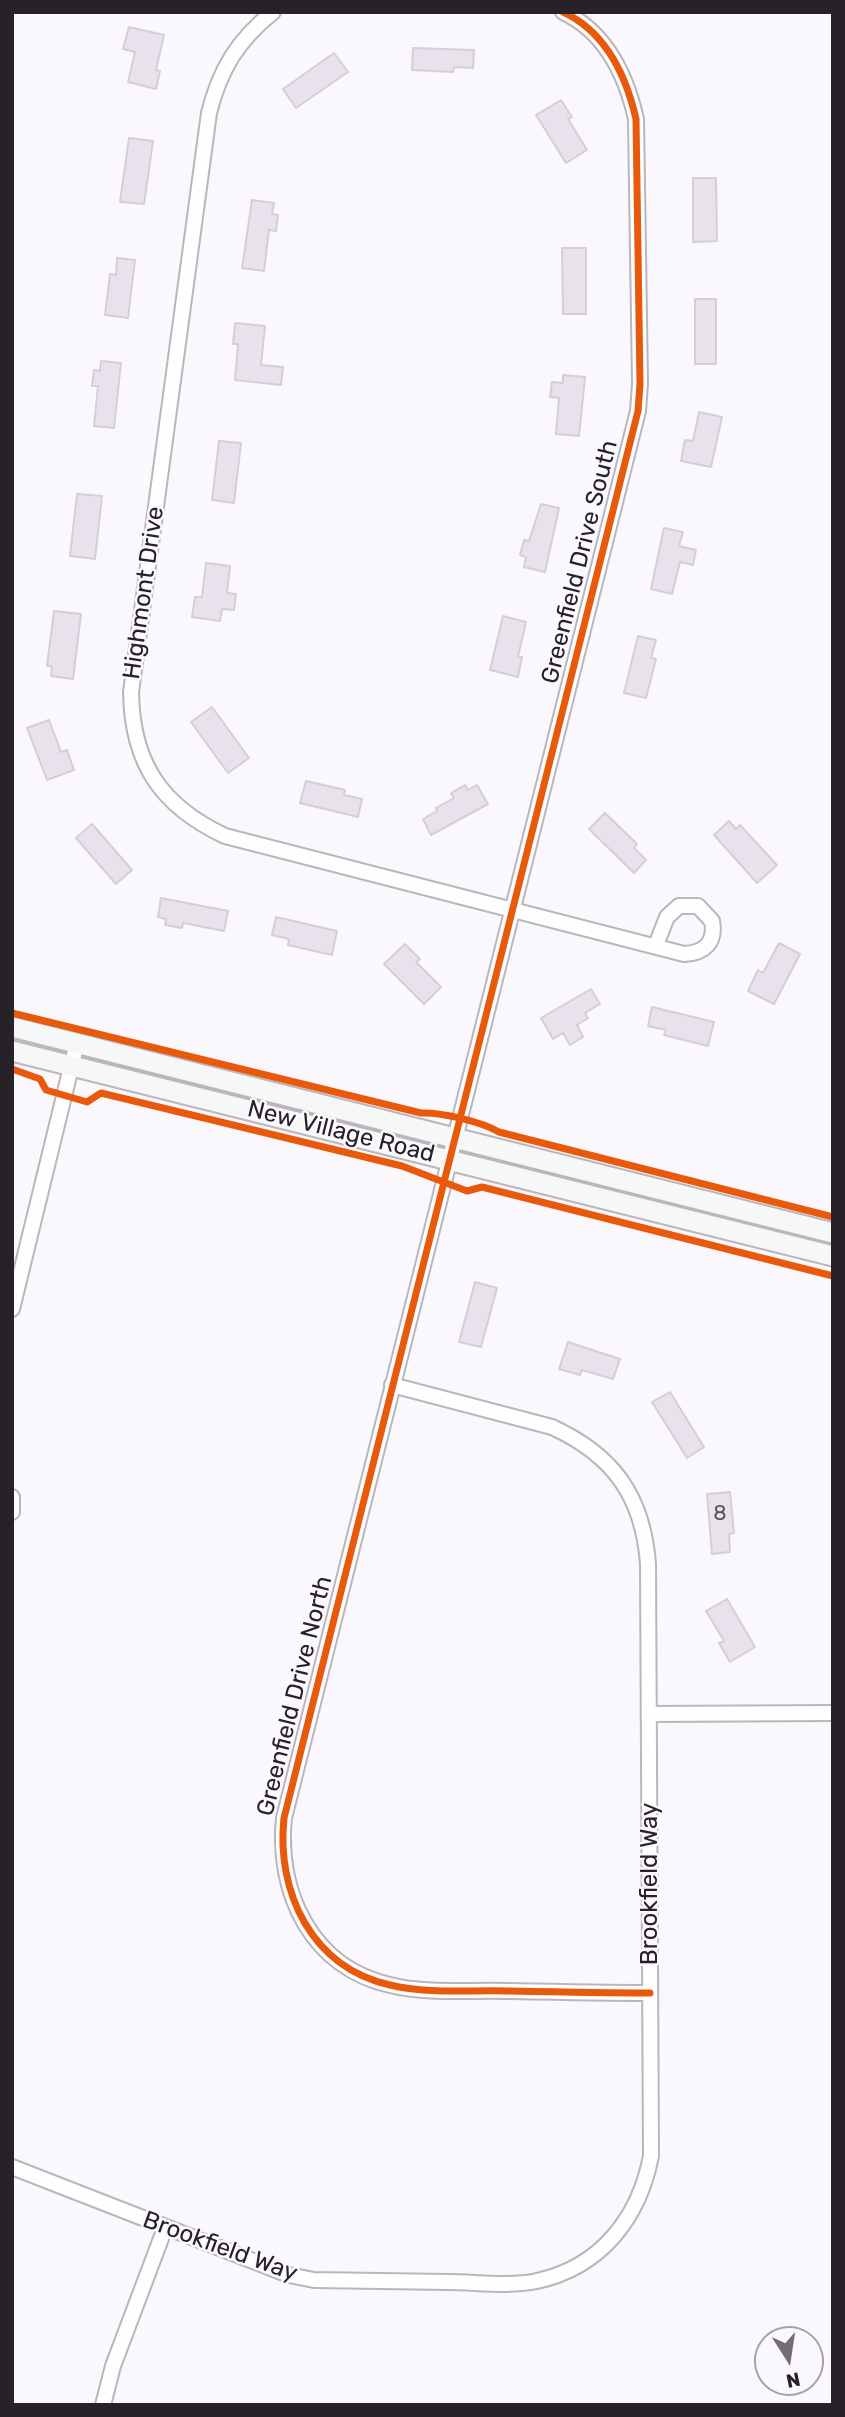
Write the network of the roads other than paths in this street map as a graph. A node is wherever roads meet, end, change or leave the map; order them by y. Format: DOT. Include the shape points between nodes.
graph roads {
  1 [pos="273,12"];
  2 [pos="563,12"];
  3 [pos="513,908"];
  4 [pos="656,945"];
  5 [pos="12,1027"];
  6 [pos="77,1043"];
  7 [pos="12,1051"];
  8 [pos="72,1065"];
  9 [pos="455,1137"];
  10 [pos="448,1159"];
  11 [pos="833,1233"];
  12 [pos="833,1256"];
  13 [pos="12,1309"];
  14 [pos="392,1385"];
  15 [pos="12,1497"];
  16 [pos="12,1512"];
  17 [pos="833,1713"];
  18 [pos="649,1714"];
  19 [pos="650,1993"];
  20 [pos="12,2167"];
  21 [pos="165,2228"];
  22 [pos="103,2405"];
  1 -- 3 [label="street, Highmont Drive" via="253,28 224,67 209,113 131,692 137,744 148,769 176,806 225,836"];
  2 -- 3 [label="street, Greenfield Drive South" via="607,50 630,93 636,119 640,384 638,411"];
  3 -- 4 [label="street, Highmont Drive"];
  3 -- 9 [label="street, Greenfield Drive South"];
  5 -- 6 [label="main road, New Village Road"];
  6 -- 8 [label="street"];
  6 -- 9 [label="main road, New Village Road"];
  7 -- 8 [label="main road, New Village Road"];
  8 -- 10 [label="main road, New Village Road"];
  8 -- 13 [label="street"];
  9 -- 10 [label="street, Greenfield Drive South"];
  9 -- 11 [label="main road, New Village Road"];
  10 -- 12 [label="main road, New Village Road"];
  10 -- 14 [label="street, Greenfield Drive North"];
  14 -- 18 [label="street, Brookfield Way" via="552,1427 596,1452 614,1470 629,1491 646,1539"];
  14 -- 19 [label="street, Greenfield Drive North" via="284,1818 282,1866 297,1913 328,1952 387,1985"];
  15 -- 16 [label="street"];
  17 -- 18 [label="street"];
  18 -- 19 [label="street, Brookfield Way"];
  19 -- 21 [label="street, Brookfield Way" via="651,2156 646,2180 624,2226 583,2264 559,2275 514,2283 314,2280 289,2275"];
  20 -- 21 [label="street, Brookfield Way"];
  21 -- 22 [label="street"];
}
